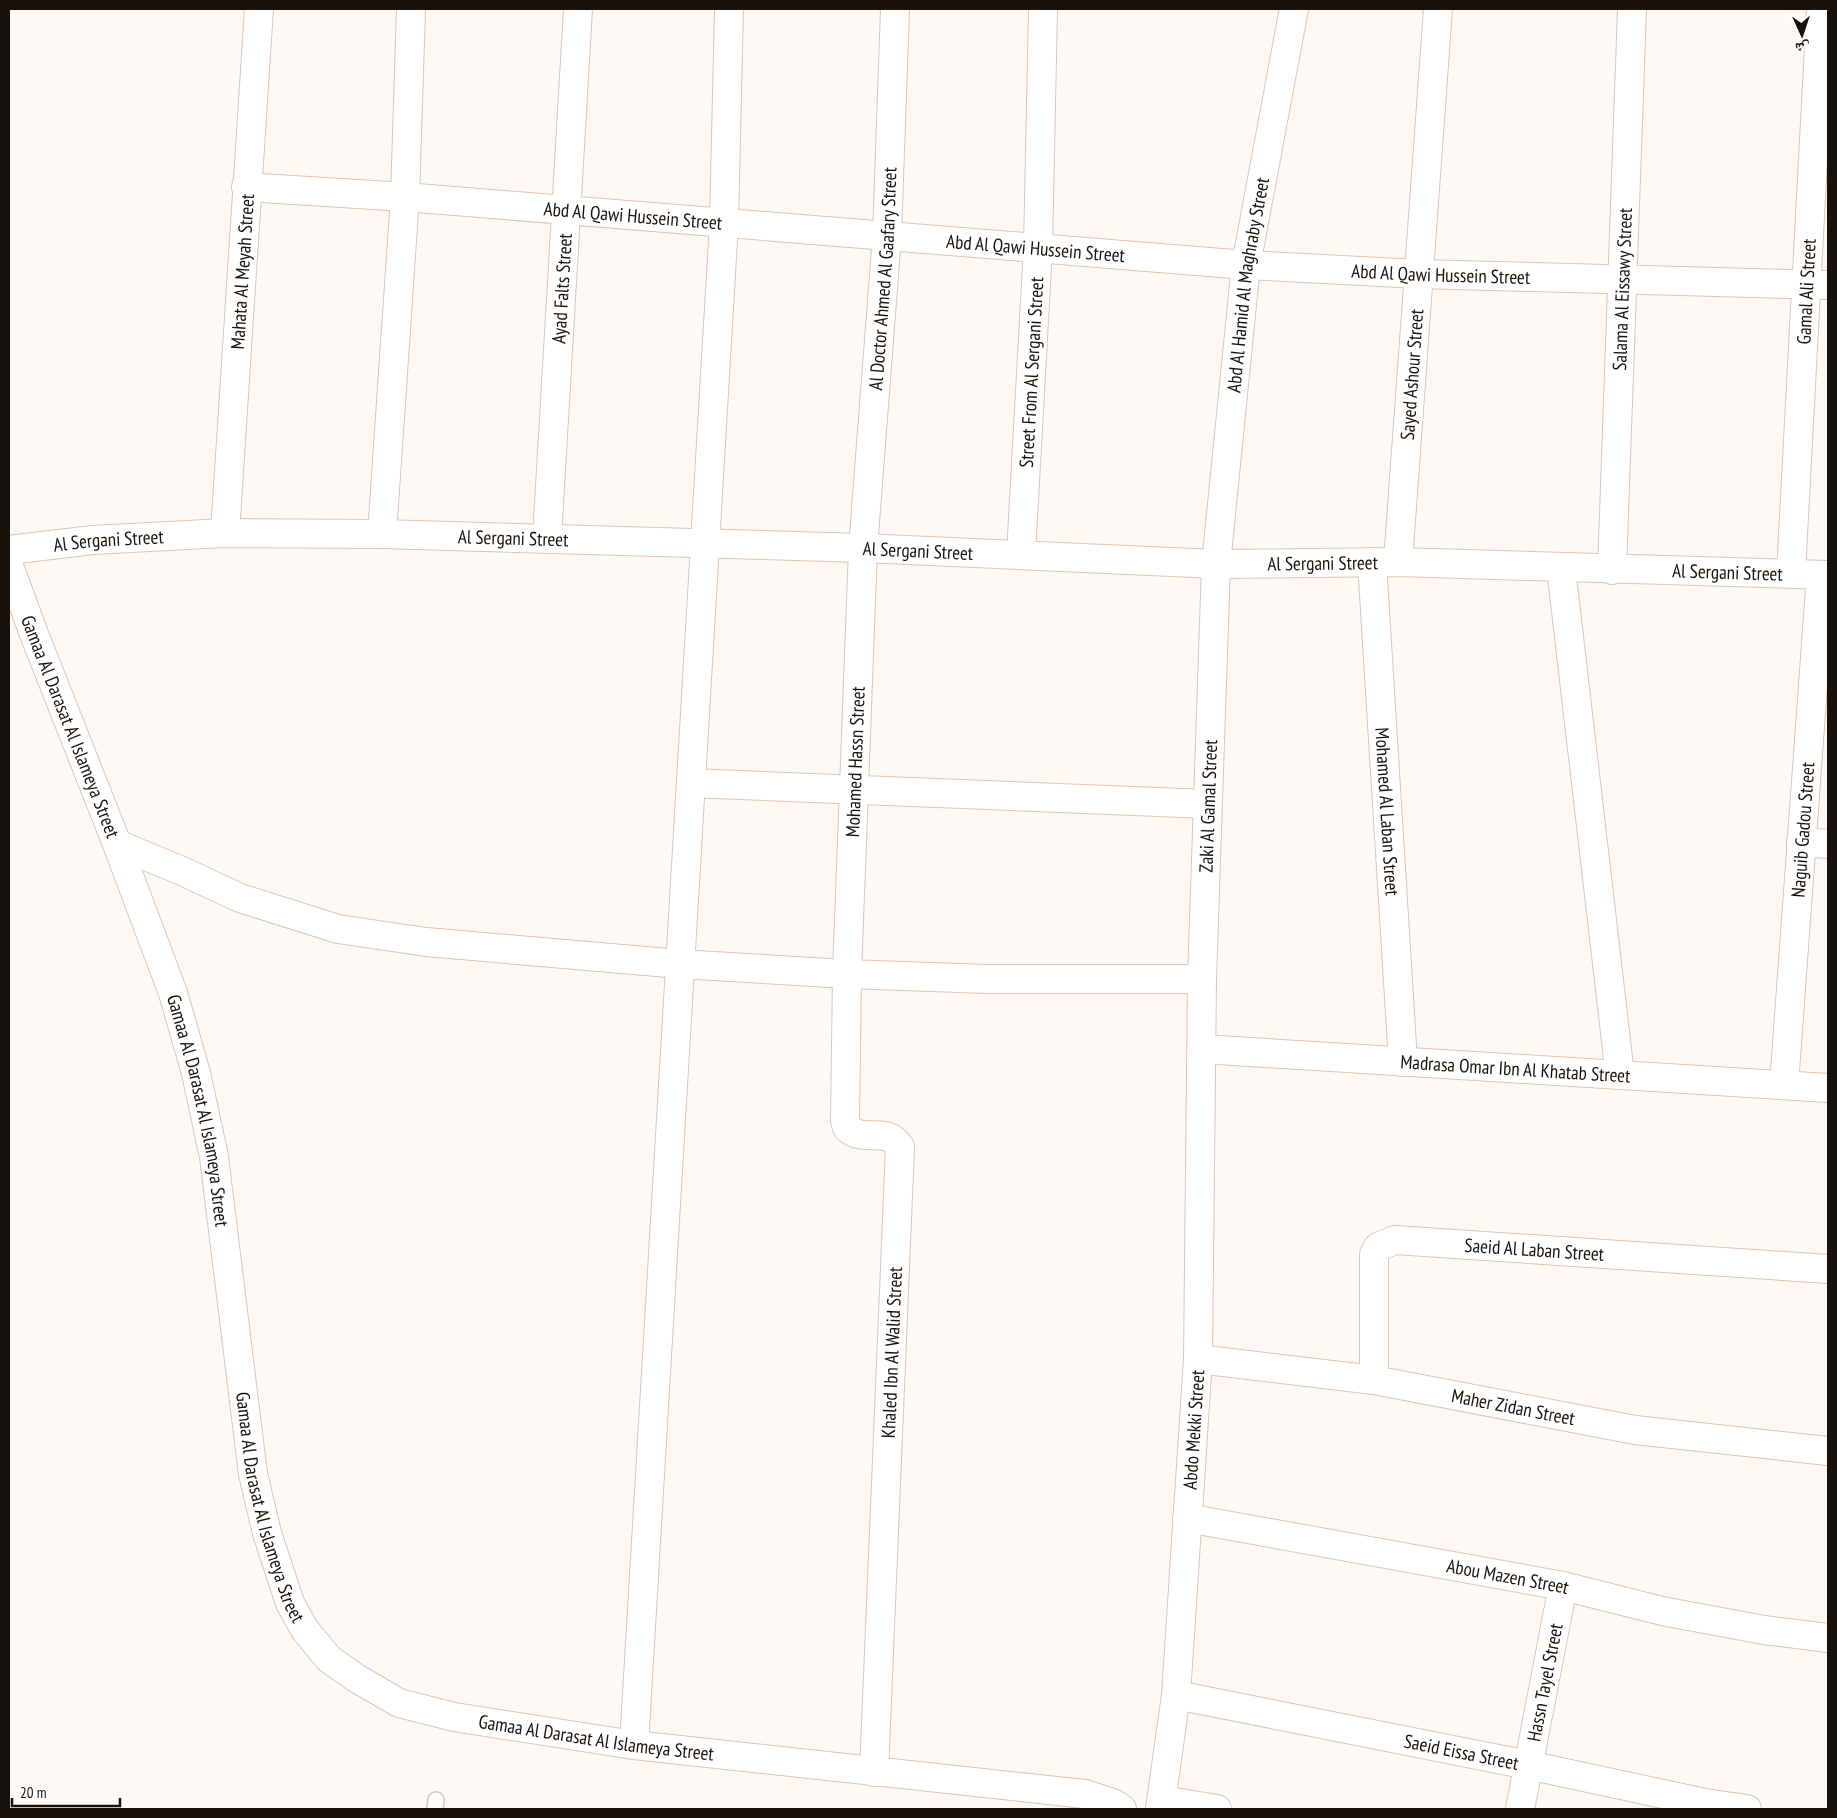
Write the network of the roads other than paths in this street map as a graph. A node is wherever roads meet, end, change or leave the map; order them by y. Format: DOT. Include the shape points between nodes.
graph roads {
  1 [pos="259,9"];
  2 [pos="411,9"];
  3 [pos="578,9"];
  4 [pos="729,9"];
  5 [pos="895,9"];
  6 [pos="1043,9"];
  7 [pos="1294,9"];
  8 [pos="1438,9"];
  9 [pos="1632,9"];
  10 [pos="1821,9"];
  11 [pos="246,187"];
  12 [pos="405,197"];
  13 [pos="566,210"];
  14 [pos="724,223"];
  15 [pos="887,236"];
  16 [pos="1038,248"];
  17 [pos="1246,265"];
  18 [pos="1419,274"];
  19 [pos="1622,280"];
  20 [pos="1817,285"];
  21 [pos="225,532"];
  22 [pos="382,534"];
  23 [pos="547,538"];
  24 [pos="705,545"];
  25 [pos="863,548"];
  26 [pos="9,550"];
  27 [pos="1021,554"];
  28 [pos="1385,562"];
  29 [pos="1216,564"];
  30 [pos="9,566"];
  31 [pos="1561,568"];
  32 [pos="1612,570"];
  33 [pos="1791,573"];
  34 [pos="1825,575"];
  35 [pos="691,784"];
  36 [pos="854,791"];
  37 [pos="1207,804"];
  38 [pos="1801,842"];
  39 [pos="117,844"];
  40 [pos="1828,844"];
  41 [pos="680,964"];
  42 [pos="847,974"];
  43 [pos="1202,979"];
  44 [pos="1202,1049"];
  45 [pos="1403,1062"];
  46 [pos="1620,1075"];
  47 [pos="1784,1085"];
  48 [pos="1828,1088"];
  49 [pos="1828,1268"];
  50 [pos="1198,1359"];
  51 [pos="1374,1380"];
  52 [pos="1828,1451"];
  53 [pos="1188,1518"];
  54 [pos="1563,1586"];
  55 [pos="1828,1638"];
  56 [pos="1176,1695"];
  57 [pos="634,1745"];
  58 [pos="1528,1765"];
  59 [pos="874,1772"];
  60 [pos="1161,1804"];
  61 [pos="1705,1806"];
  62 [pos="1122,1809"];
  63 [pos="1217,1809"];
  64 [pos="1520,1809"];
  65 [pos="1747,1809"];
  1 -- 11 [label="street, Mahata Al Meyah Street"];
  2 -- 12 [label="street"];
  3 -- 13 [label="street, Ayad Falts Street"];
  4 -- 14 [label="street"];
  5 -- 15 [label="street, Al Doctor Ahmed Al Gaafary Street"];
  6 -- 16 [label="street, Street From Al Sergani Street"];
  7 -- 17 [label="street, Abd Al Hamid Al Maghraby Street"];
  8 -- 18 [label="street, Sayed Ashour Street"];
  9 -- 19 [label="street, Salama Al Eissawy Street"];
  10 -- 20 [label="street, Gamal Ali Street"];
  11 -- 12 [label="street, Abd Al Qawi Hussein Street"];
  11 -- 21 [label="street, Mahata Al Meyah Street"];
  12 -- 13 [label="street, Abd Al Qawi Hussein Street"];
  12 -- 22 [label="street"];
  13 -- 14 [label="street, Abd Al Qawi Hussein Street"];
  13 -- 23 [label="street, Ayad Falts Street"];
  14 -- 15 [label="street, Abd Al Qawi Hussein Street"];
  14 -- 24 [label="street"];
  15 -- 16 [label="street, Abd Al Qawi Hussein Street"];
  15 -- 25 [label="street, Al Doctor Ahmed Al Gaafary Street"];
  16 -- 17 [label="street, Abd Al Qawi Hussein Street"];
  16 -- 27 [label="street, Street From Al Sergani Street"];
  17 -- 18 [label="street, Abd Al Qawi Hussein Street"];
  17 -- 29 [label="street, Abd Al Hamid Al Maghraby Street"];
  18 -- 19 [label="street, Abd Al Qawi Hussein Street"];
  18 -- 28 [label="street, Sayed Ashour Street"];
  19 -- 20 [label="street, Abd Al Qawi Hussein Street"];
  19 -- 32 [label="street, Salama Al Eissawy Street"];
  20 -- 33 [label="street, Gamal Ali Street"];
  21 -- 22 [label="street, Al Sergani Street"];
  21 -- 26 [label="street, Al Sergani Street" via="93,540"];
  22 -- 23 [label="street, Al Sergani Street"];
  23 -- 24 [label="street, Al Sergani Street"];
  24 -- 25 [label="street, Al Sergani Street"];
  24 -- 35 [label="street"];
  25 -- 27 [label="street, Al Sergani Street"];
  25 -- 36 [label="street, Mohamed Hassn Street"];
  27 -- 29 [label="street, Al Sergani Street"];
  28 -- 29 [label="street, Al Sergani Street"];
  28 -- 31 [label="street, Al Sergani Street"];
  28 -- 45 [label="street, Mohamed Al Laban Street"];
  29 -- 37 [label="street, Zaki Al Gamal Street"];
  30 -- 39 [label="street, Gamaa Al Darasat Al Islameya Street"];
  31 -- 32 [label="street, Al Sergani Street"];
  31 -- 46 [label="street"];
  32 -- 33 [label="street, Al Sergani Street"];
  33 -- 34 [label="street, Al Sergani Street"];
  34 -- 38 [label="street, Naguib Gadou Street"];
  35 -- 36 [label="street"];
  35 -- 41 [label="street"];
  36 -- 37 [label="street"];
  36 -- 42 [label="street, Mohamed Hassn Street"];
  37 -- 43 [label="street, Zaki Al Gamal Street"];
  38 -- 40 [label="street"];
  38 -- 47 [label="street, Naguib Gadou Street"];
  39 -- 41 [label="street" via="240,898 338,929 426,942"];
  39 -- 57 [label="street, Gamaa Al Darasat Al Islameya Street" via="173,993 196,1073 214,1157 254,1474 267,1533 293,1610 329,1659 399,1703 454,1717"];
  41 -- 42 [label="street"];
  41 -- 57 [label="street"];
  42 -- 43 [label="street" via="987,979"];
  42 -- 59 [label="street, Khaled Ibn Al Walid Street" via="847,1128 859,1136 887,1135 900,1147"];
  43 -- 44 [label="street, Zaki Al Gamal Street"];
  44 -- 45 [label="street, Madrasa Omar Ibn Al Khatab Street"];
  44 -- 50 [label="street, Abdo Mekki Street"];
  45 -- 46 [label="street, Madrasa Omar Ibn Al Khatab Street"];
  46 -- 47 [label="street, Madrasa Omar Ibn Al Khatab Street"];
  47 -- 48 [label="street, Madrasa Omar Ibn Al Khatab Street"];
  49 -- 51 [label="street, Saeid Al Laban Street" via="1395,1240 1378,1246 1374,1254"];
  50 -- 51 [label="street, Maher Zidan Street"];
  50 -- 53 [label="street, Abdo Mekki Street"];
  51 -- 52 [label="street, Maher Zidan Street" via="1635,1430"];
  53 -- 54 [label="street, Abou Mazen Street"];
  53 -- 56 [label="street, Abdo Mekki Street"];
  54 -- 55 [label="street, Abou Mazen Street" via="1662,1611"];
  54 -- 58 [label="street, Hassn Tayel Street"];
  56 -- 58 [label="street, Saeid Eissa Street"];
  56 -- 60 [label="street, Abdo Mekki Street"];
  57 -- 59 [label="street, Gamaa Al Darasat Al Islameya Street"];
  58 -- 61 [label="street, Saeid Eissa Street"];
  58 -- 64 [label="street, Hassn Tayel Street"];
  59 -- 62 [label="street, Gamaa Al Darasat Al Islameya Street" via="1085,1794"];
  60 -- 63 [label="street"];
  61 -- 65 [label="street, Saeid Eissa Street"];
}
